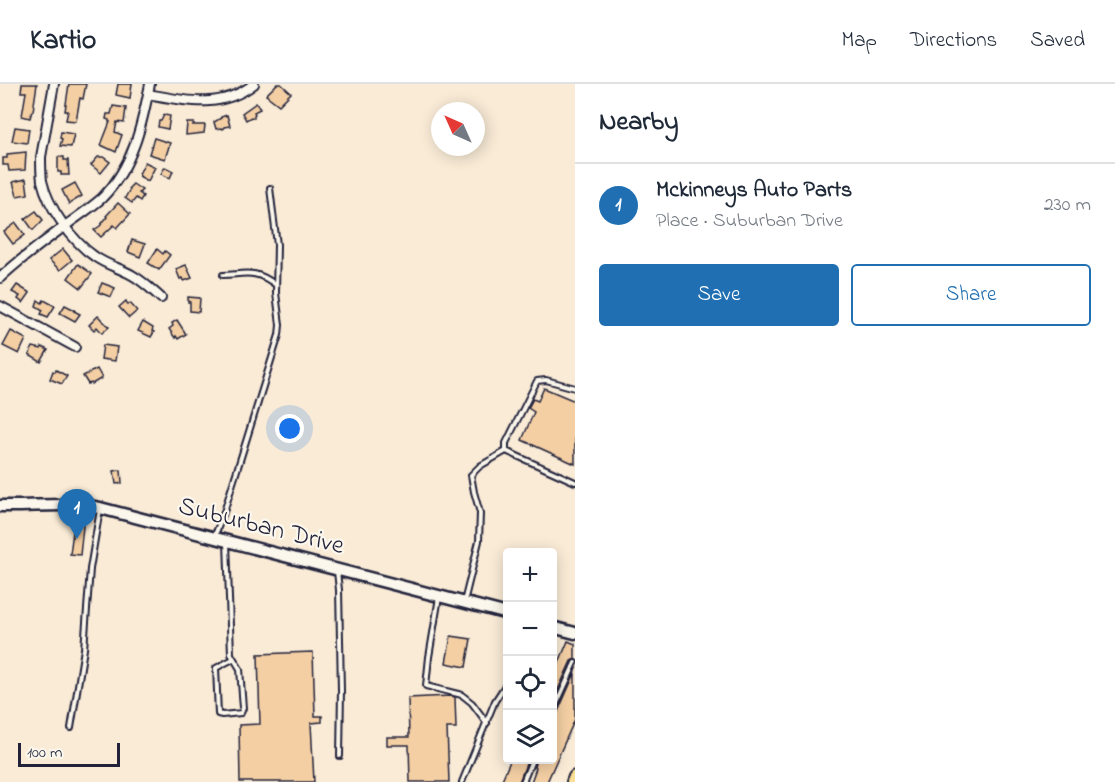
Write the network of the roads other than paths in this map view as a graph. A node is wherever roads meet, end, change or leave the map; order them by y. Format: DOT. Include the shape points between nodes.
graph roads {
  1 [pos="54,84"];
  2 [pos="150,84"];
  3 [pos="254,84"];
  4 [pos="148,94"];
  5 [pos="270,188"];
  6 [pos="65,226"];
  7 [pos="223,275"];
  8 [pos="0,278"];
  9 [pos="276,285"];
  10 [pos="161,298"];
  11 [pos="0,306"];
  12 [pos="75,347"];
  13 [pos="575,388"];
  14 [pos="506,451"];
  15 [pos="575,482"];
  16 [pos="0,506"];
  17 [pos="100,508"];
  18 [pos="213,538"];
  19 [pos="227,542"];
  20 [pos="337,570"];
  21 [pos="439,596"];
  22 [pos="464,603"];
  23 [pos="503,613"];
  24 [pos="557,628"];
  25 [pos="575,633"];
  26 [pos="233,659"];
  27 [pos="575,663"];
  28 [pos="503,688"];
  29 [pos="554,710"];
  30 [pos="487,723"];
  31 [pos="71,728"];
  32 [pos="340,756"];
  33 [pos="530,764"];
  34 [pos="575,777"];
  35 [pos="462,782"];
  36 [pos="522,782"];
  37 [pos="573,782"];
  1 -- 6 [label="street" via="41,169 45,193"];
  2 -- 4 [label="street"];
  3 -- 4 [label="street" via="228,98 206,102"];
  4 -- 6 [label="street" via="140,131 121,174 101,199"];
  5 -- 9 [label="lane" via="277,245"];
  6 -- 8 [label="street"];
  6 -- 10 [label="street" via="93,255 133,275"];
  7 -- 9 [label="lane" via="259,274"];
  9 -- 18 [label="lane" via="279,335"];
  11 -- 12 [label="street"];
  13 -- 14 [label="lane" via="537,381 506,443"];
  14 -- 15 [label="lane"];
  14 -- 22 [label="lane" via="471,474 480,513 480,541"];
  16 -- 17 [label="main road, Suburban Drive"];
  17 -- 18 [label="main road, Suburban Drive"];
  17 -- 31 [label="lane"];
  18 -- 19 [label="main road, Suburban Drive"];
  19 -- 20 [label="main road, Suburban Drive"];
  19 -- 26 [label="lane"];
  20 -- 21 [label="main road, Suburban Drive"];
  20 -- 32 [label="lane"];
  21 -- 22 [label="main road, Suburban Drive"];
  21 -- 30 [label="lane" via="426,686 462,694"];
  22 -- 23 [label="main road, Suburban Drive"];
  24 -- 25 [label="main road"];
  26 -- 26 [label="lane" via="216,668 218,714 222,716 243,711 240,669"];
  27 -- 29 [label="lane"];
  28 -- 30 [label="lane"];
  30 -- 35 [label="lane"];
  33 -- 36 [label="lane"];
  34 -- 37 [label="main road"];
}
